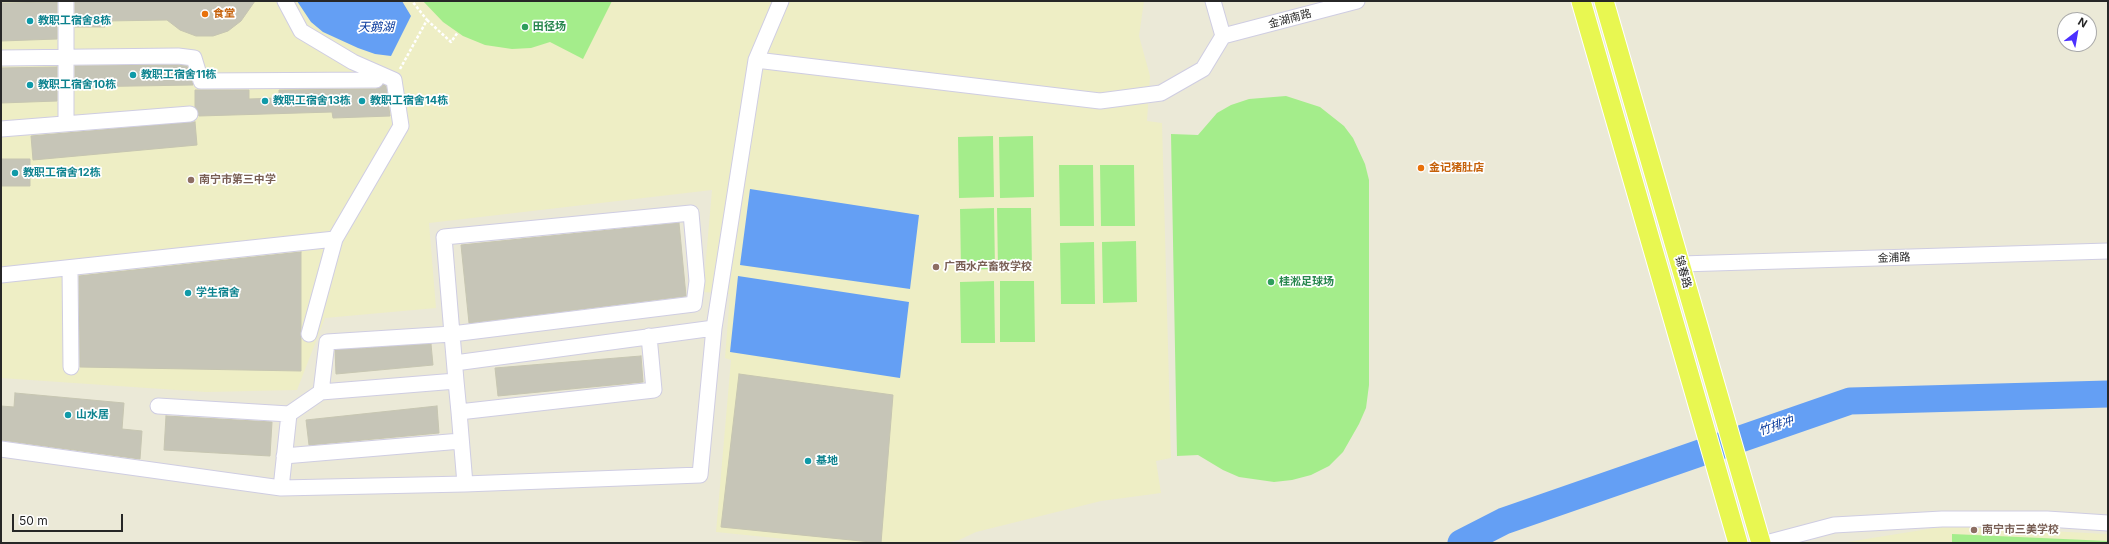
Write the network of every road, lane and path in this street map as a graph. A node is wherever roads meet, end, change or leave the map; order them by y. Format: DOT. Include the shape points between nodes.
graph roads {
  1 [pos="66,1"];
  2 [pos="285,1"];
  3 [pos="412,1"];
  4 [pos="781,1"];
  5 [pos="1213,1"];
  6 [pos="1357,1"];
  7 [pos="1581,1"];
  8 [pos="1604,1"];
  9 [pos="426,20"];
  10 [pos="458,32"];
  11 [pos="1223,36"];
  12 [pos="65,57"];
  13 [pos="1,58"];
  14 [pos="756,60"];
  15 [pos="376,80"];
  16 [pos="394,80"];
  17 [pos="190,114"];
  18 [pos="66,124"];
  19 [pos="1,129"];
  20 [pos="335,239"];
  21 [pos="2108,251"];
  22 [pos="1681,264"];
  23 [pos="70,268"];
  24 [pos="1,276"];
  25 [pos="714,328"];
  26 [pos="309,334"];
  27 [pos="452,334"];
  28 [pos="649,336"];
  29 [pos="455,363"];
  30 [pos="71,367"];
  31 [pos="456,381"];
  32 [pos="321,392"];
  33 [pos="158,406"];
  34 [pos="459,412"];
  35 [pos="289,414"];
  36 [pos="461,441"];
  37 [pos="1,449"];
  38 [pos="284,456"];
  39 [pos="465,484"];
  40 [pos="281,488"];
  41 [pos="2108,523"];
  42 [pos="1737,540"];
  43 [pos="1762,540"];
  1 -- 12 [label="street"];
  2 -- 16 [label="street" via="301,31 353,62"];
  3 -- 9 [label="path"];
  4 -- 14 [label="street"];
  5 -- 11 [label="street"];
  6 -- 11 [label="street, 金湖南路"];
  7 -- 42 [label="main road, 锦春路"];
  8 -- 22 [label="main road, 锦春路"];
  9 -- 10 [label="path" via="451,42"];
  9 -- 16 [label="path"];
  11 -- 14 [label="street" via="1203,69 1161,93 1100,101"];
  12 -- 13 [label="street"];
  12 -- 15 [label="street" via="194,58 201,82"];
  12 -- 18 [label="street"];
  14 -- 25 [label="street"];
  16 -- 20 [label="street" via="401,126"];
  17 -- 18 [label="street"];
  18 -- 19 [label="street"];
  20 -- 23 [label="street"];
  20 -- 26 [label="street"];
  21 -- 22 [label="street, 金浦路"];
  22 -- 43 [label="main road, 锦春路"];
  23 -- 24 [label="street"];
  23 -- 30 [label="street"];
  25 -- 28 [label="street"];
  25 -- 39 [label="street" via="700,475"];
  27 -- 27 [label="street" via="444,237 691,213 697,281 694,304"];
  27 -- 29 [label="street"];
  27 -- 32 [label="street" via="327,342"];
  28 -- 29 [label="street"];
  28 -- 34 [label="street" via="654,390"];
  29 -- 31 [label="street"];
  31 -- 32 [label="street"];
  31 -- 34 [label="street"];
  32 -- 35 [label="street"];
  33 -- 35 [label="street"];
  34 -- 36 [label="street"];
  35 -- 38 [label="street"];
  36 -- 38 [label="street"];
  36 -- 39 [label="street"];
  37 -- 40 [label="street"];
  38 -- 40 [label="street"];
  39 -- 40 [label="street"];
  41 -- 43 [label="street" via="1942,519 1834,525"];
}
